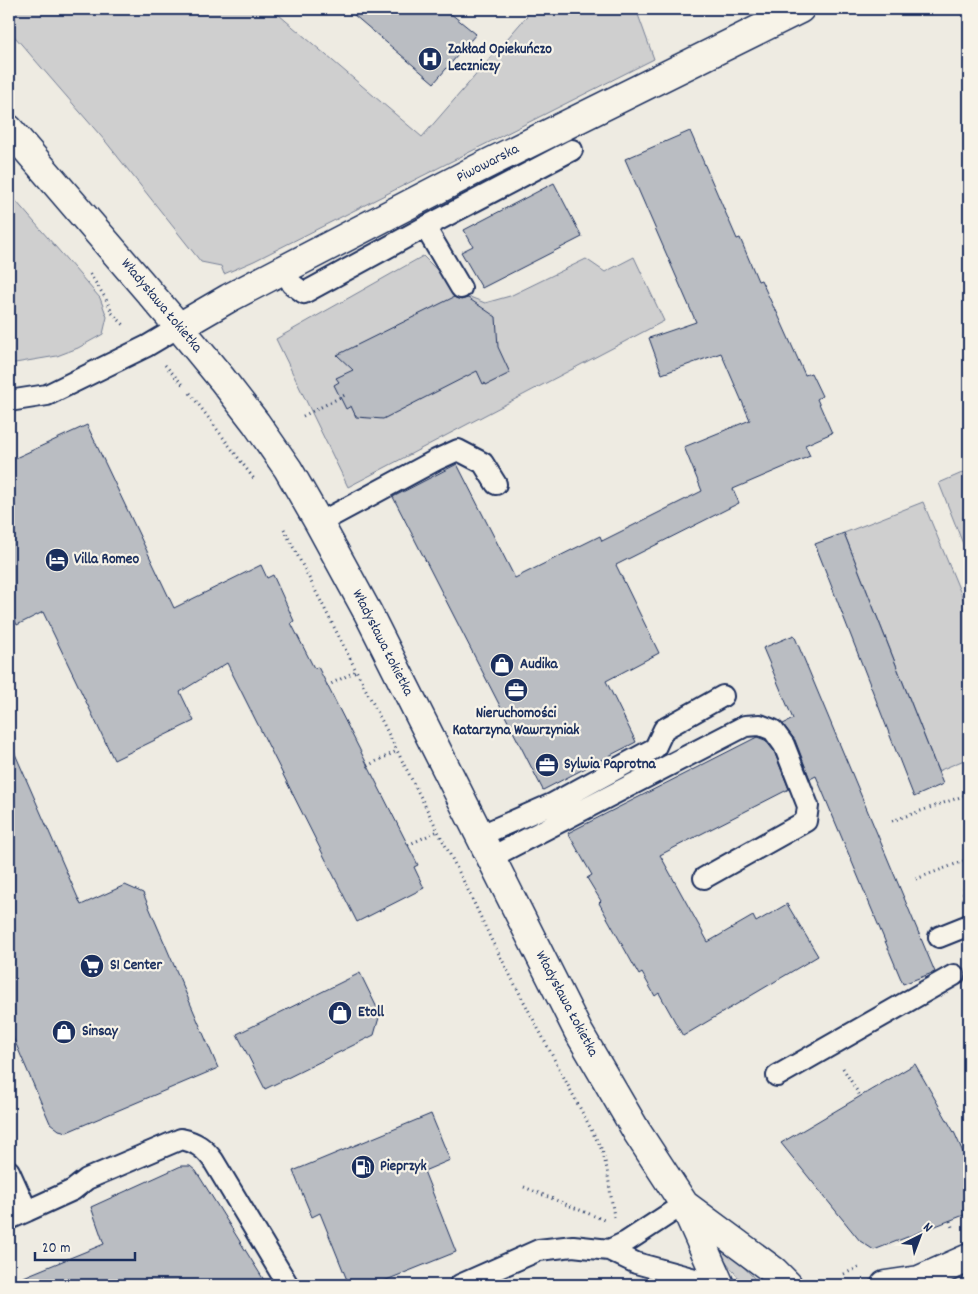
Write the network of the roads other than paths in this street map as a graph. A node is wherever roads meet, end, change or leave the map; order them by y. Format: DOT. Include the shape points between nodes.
graph roads {
  1 [pos="800,9"];
  2 [pos="9,129"];
  3 [pos="572,150"];
  4 [pos="425,227"];
  5 [pos="284,269"];
  6 [pos="461,288"];
  7 [pos="179,327"];
  8 [pos="9,401"];
  9 [pos="496,484"];
  10 [pos="320,523"];
  11 [pos="723,696"];
  12 [pos="485,847"];
  13 [pos="704,878"];
  14 [pos="964,927"];
  15 [pos="939,937"];
  16 [pos="954,975"];
  17 [pos="777,1076"];
  18 [pos="9,1171"];
  19 [pos="684,1204"];
  20 [pos="18,1215"];
  21 [pos="617,1239"];
  22 [pos="969,1258"];
  23 [pos="917,1283"];
  24 [pos="288,1285"];
  25 [pos="460,1285"];
  26 [pos="719,1285"];
  27 [pos="788,1285"];
  28 [pos="885,1285"];
  1 -- 5 [label="main road, Piwowarska"];
  2 -- 7 [label="main road, Władysława Łokietka"];
  3 -- 4 [label="lane"];
  4 -- 5 [label="lane" via="304,293 292,284"];
  4 -- 6 [label="lane"];
  5 -- 7 [label="main road, Piwowarska"];
  7 -- 8 [label="lane" via="47,395"];
  7 -- 10 [label="main road, Władysława Łokietka" via="256,423"];
  9 -- 10 [label="lane" via="484,463 458,450"];
  10 -- 12 [label="main road, Władysława Łokietka"];
  11 -- 12 [label="lane" via="664,729 654,748 552,804"];
  12 -- 13 [label="lane" via="745,726 760,724 773,730 784,745 808,806 806,821"];
  12 -- 19 [label="main road, Władysława Łokietka" via="578,1031 636,1132"];
  14 -- 15 [label="lane"];
  16 -- 17 [label="lane"];
  18 -- 20 [label="lane"];
  19 -- 21 [label="lane"];
  19 -- 26 [label="main road, Władysława Łokietka"];
  19 -- 27 [label="main road, Władysława Łokietka"];
  20 -- 24 [label="lane" via="72,1190 87,1179 164,1146 181,1139 193,1142 213,1160"];
  21 -- 25 [label="lane" via="539,1250"];
  21 -- 26 [label="lane" via="636,1263"];
  22 -- 23 [label="main road"];
  23 -- 28 [label="main road"];
}
